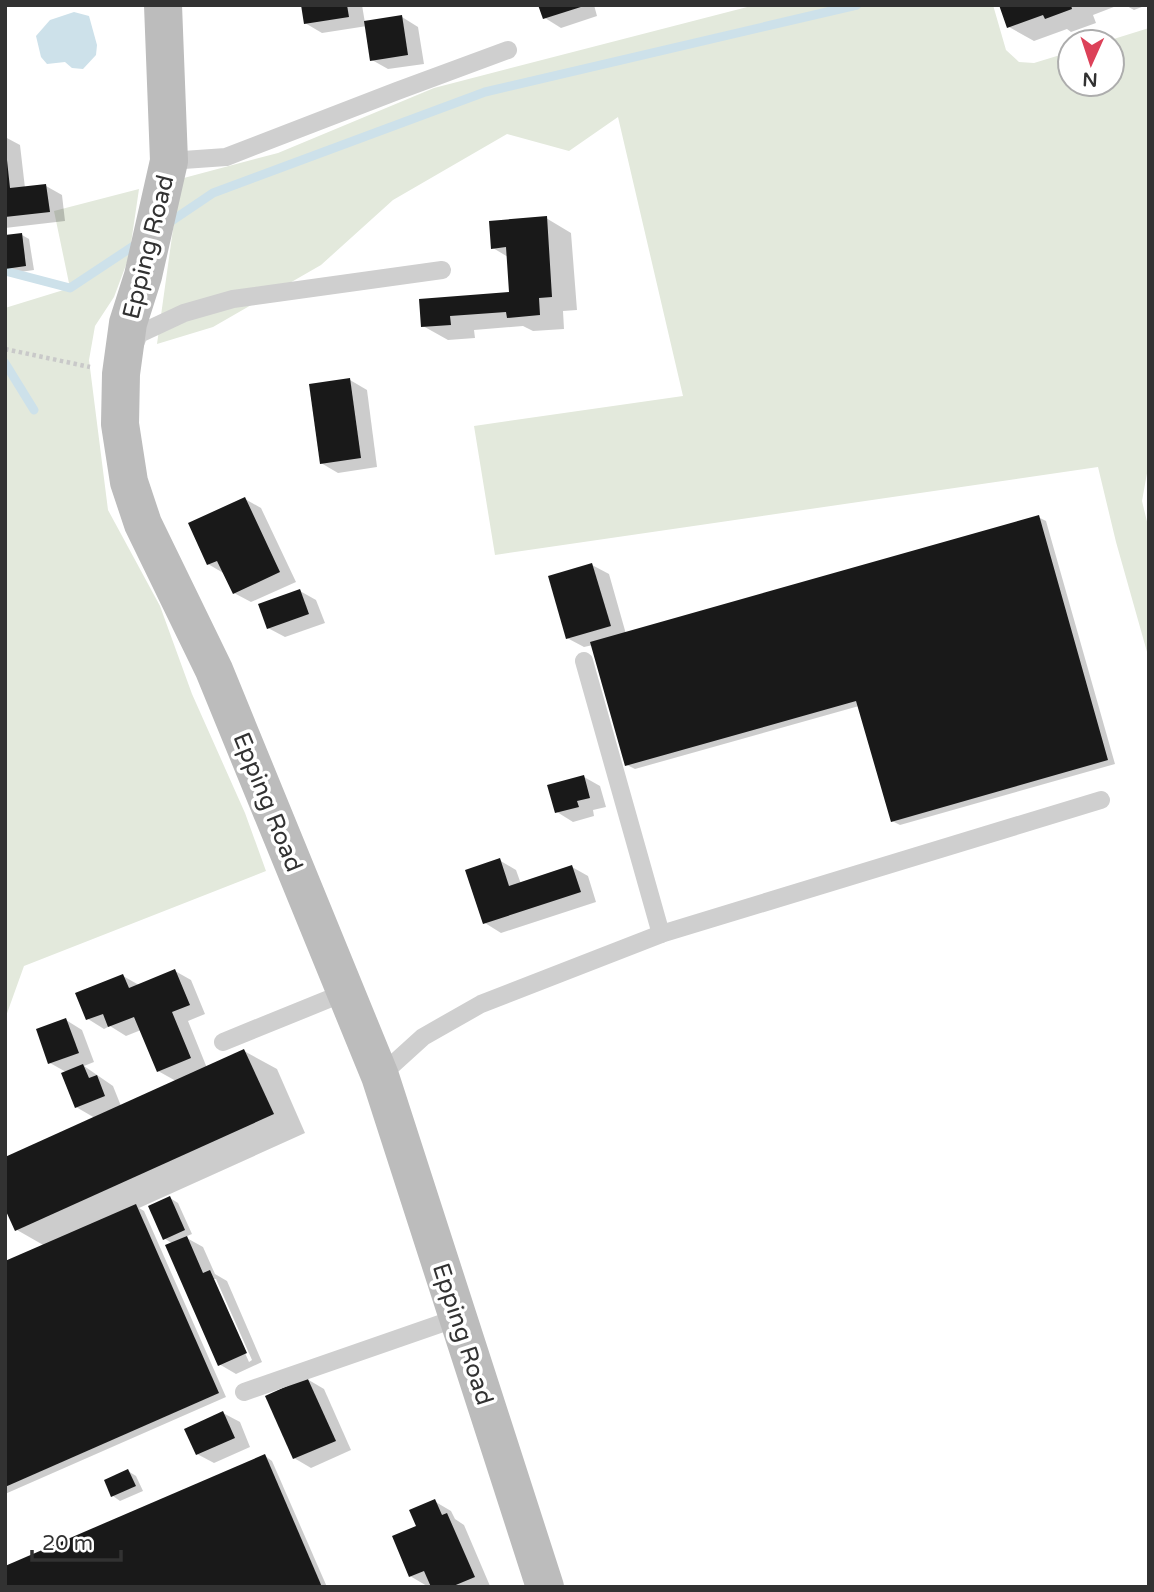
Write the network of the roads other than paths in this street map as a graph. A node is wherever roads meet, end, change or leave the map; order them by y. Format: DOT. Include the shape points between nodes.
graph roads {
  1 [pos="163,5"];
  2 [pos="508,50"];
  3 [pos="169,161"];
  4 [pos="442,270"];
  5 [pos="121,374"];
  6 [pos="584,661"];
  7 [pos="1101,800"];
  8 [pos="661,934"];
  9 [pos="346,992"];
  10 [pos="223,1042"];
  11 [pos="380,1076"];
  12 [pos="457,1318"];
  13 [pos="244,1392"];
  14 [pos="545,1587"];
  1 -- 3 [label="main road, Epping Road"];
  2 -- 3 [label="lane" via="226,157"];
  3 -- 5 [label="main road, Epping Road" via="144,276 128,323"];
  4 -- 5 [label="lane" via="233,299 184,313 139,334"];
  5 -- 9 [label="main road, Epping Road" via="120,425 129,482 143,523 214,670"];
  6 -- 8 [label="lane"];
  7 -- 8 [label="lane"];
  8 -- 11 [label="lane" via="481,1004 423,1037"];
  9 -- 10 [label="lane"];
  9 -- 11 [label="main road, Epping Road"];
  11 -- 12 [label="main road, Epping Road"];
  12 -- 13 [label="lane"];
  12 -- 14 [label="main road, Epping Road"];
}
